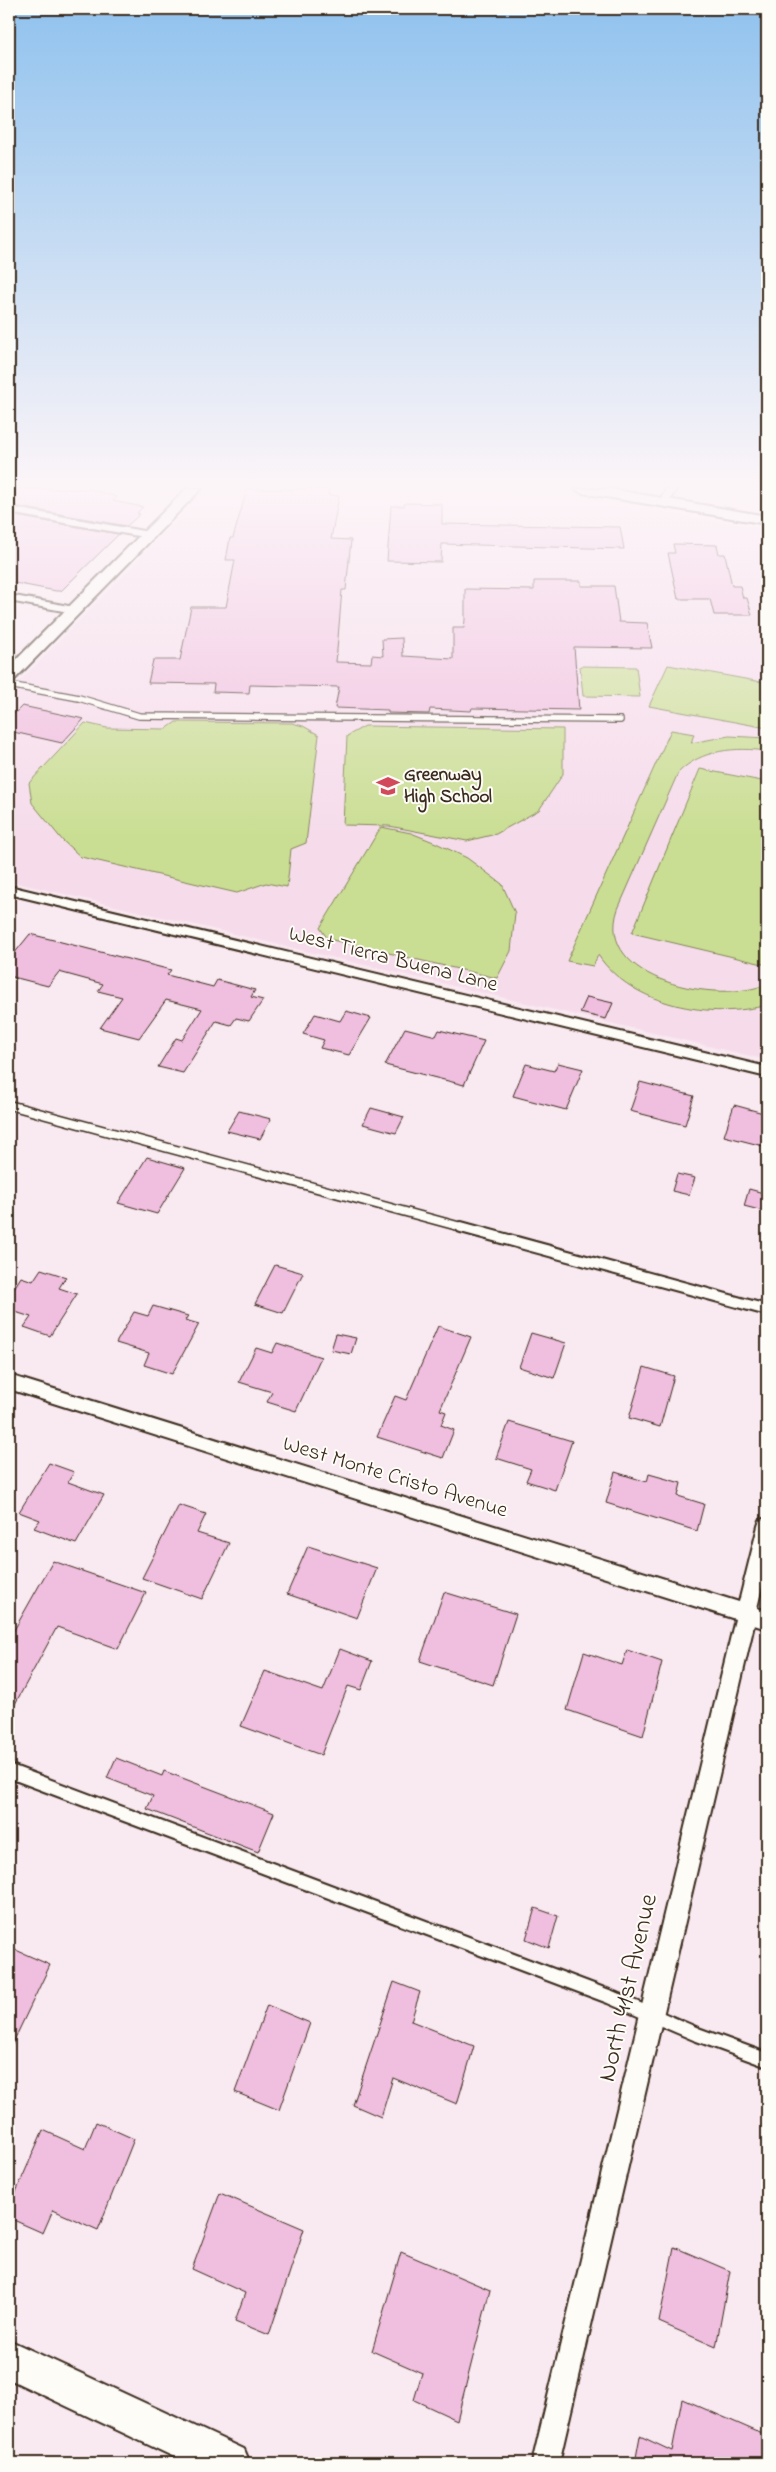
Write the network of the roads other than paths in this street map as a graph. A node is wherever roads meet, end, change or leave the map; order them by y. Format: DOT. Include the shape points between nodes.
graph roads {
  1 [pos="43,604"];
  2 [pos="80,604"];
  3 [pos="74,610"];
  4 [pos="9,676"];
  5 [pos="9,685"];
  6 [pos="620,720"];
  7 [pos="9,890"];
  8 [pos="767,1072"];
  9 [pos="9,1105"];
  10 [pos="767,1310"];
  11 [pos="9,1382"];
  12 [pos="767,1526"];
  13 [pos="757,1616"];
  14 [pos="9,1771"];
  15 [pos="652,2015"];
  16 [pos="767,2060"];
  17 [pos="9,2359"];
  18 [pos="230,2463"];
  19 [pos="546,2463"];
  1 -- 3 [label="street"];
  2 -- 3 [label="street"];
  3 -- 4 [label="street"];
  5 -- 6 [label="lane" via="79,698 139,716"];
  7 -- 8 [label="street, West Tierra Buena Lane"];
  9 -- 10 [label="lane"];
  11 -- 13 [label="street, West Monte Cristo Avenue"];
  12 -- 13 [label="street, North 41st Avenue"];
  13 -- 15 [label="street, North 41st Avenue"];
  14 -- 15 [label="lane"];
  15 -- 16 [label="lane"];
  15 -- 19 [label="street, North 41st Avenue"];
  17 -- 18 [label="street"];
}
